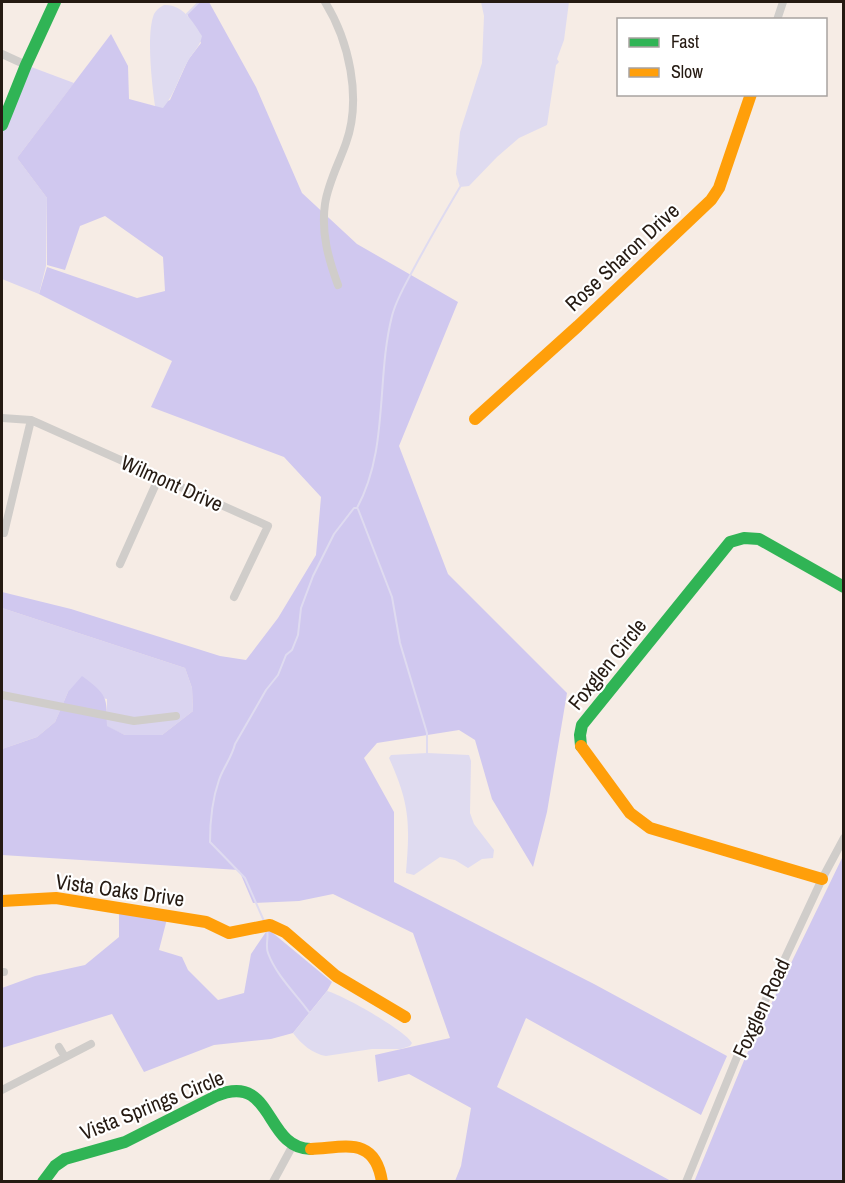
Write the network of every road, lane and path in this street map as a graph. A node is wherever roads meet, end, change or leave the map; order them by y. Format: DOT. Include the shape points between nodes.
graph roads {
  1 [pos="54,2"];
  2 [pos="325,2"];
  3 [pos="783,2"];
  4 [pos="778,18"];
  5 [pos="2,54"];
  6 [pos="26,65"];
  7 [pos="750,96"];
  8 [pos="2,125"];
  9 [pos="338,285"];
  10 [pos="2,418"];
  11 [pos="475,418"];
  12 [pos="31,420"];
  13 [pos="159,477"];
  14 [pos="4,533"];
  15 [pos="120,564"];
  16 [pos="843,587"];
  17 [pos="234,597"];
  18 [pos="2,695"];
  19 [pos="176,716"];
  20 [pos="843,838"];
  21 [pos="822,879"];
  22 [pos="2,901"];
  23 [pos="405,1017"];
  24 [pos="92,1044"];
  25 [pos="58,1047"];
  26 [pos="65,1058"];
  27 [pos="2,1090"];
  28 [pos="292,1145"];
  29 [pos="43,1182"];
  30 [pos="273,1182"];
  31 [pos="382,1182"];
  32 [pos="686,1182"];
  1 -- 6 [label="street"];
  2 -- 9 [label="street" via="345,44 352,93 346,142 325,204 328,260"];
  3 -- 4 [label="street"];
  5 -- 6 [label="street"];
  6 -- 8 [label="street"];
  7 -- 11 [label="street, Rose Sharon Drive" via="719,188 711,200"];
  10 -- 12 [label="street, Wilmont Drive"];
  12 -- 13 [label="street, Wilmont Drive"];
  12 -- 14 [label="street"];
  13 -- 15 [label="street"];
  13 -- 17 [label="street, Wilmont Drive" via="268,525"];
  16 -- 21 [label="street, Foxglen Circle" via="759,539 749,536 730,542 582,725 579,734 583,751 630,813 650,828"];
  18 -- 19 [label="street" via="134,721"];
  20 -- 21 [label="street, Foxglen Road"];
  21 -- 32 [label="street, Foxglen Road" via="739,1052"];
  22 -- 23 [label="street, Vista Oaks Drive" via="56,898 206,922 230,933 266,926 285,932 336,976"];
  24 -- 26 [label="street"];
  25 -- 26 [label="street"];
  26 -- 27 [label="street"];
  28 -- 29 [label="street, Vista Springs Circle" via="279,1133 257,1097 234,1091 211,1098 114,1146 64,1160"];
  28 -- 30 [label="street"];
  28 -- 31 [label="street" via="310,1149 343,1144 360,1148 375,1160"];
}
